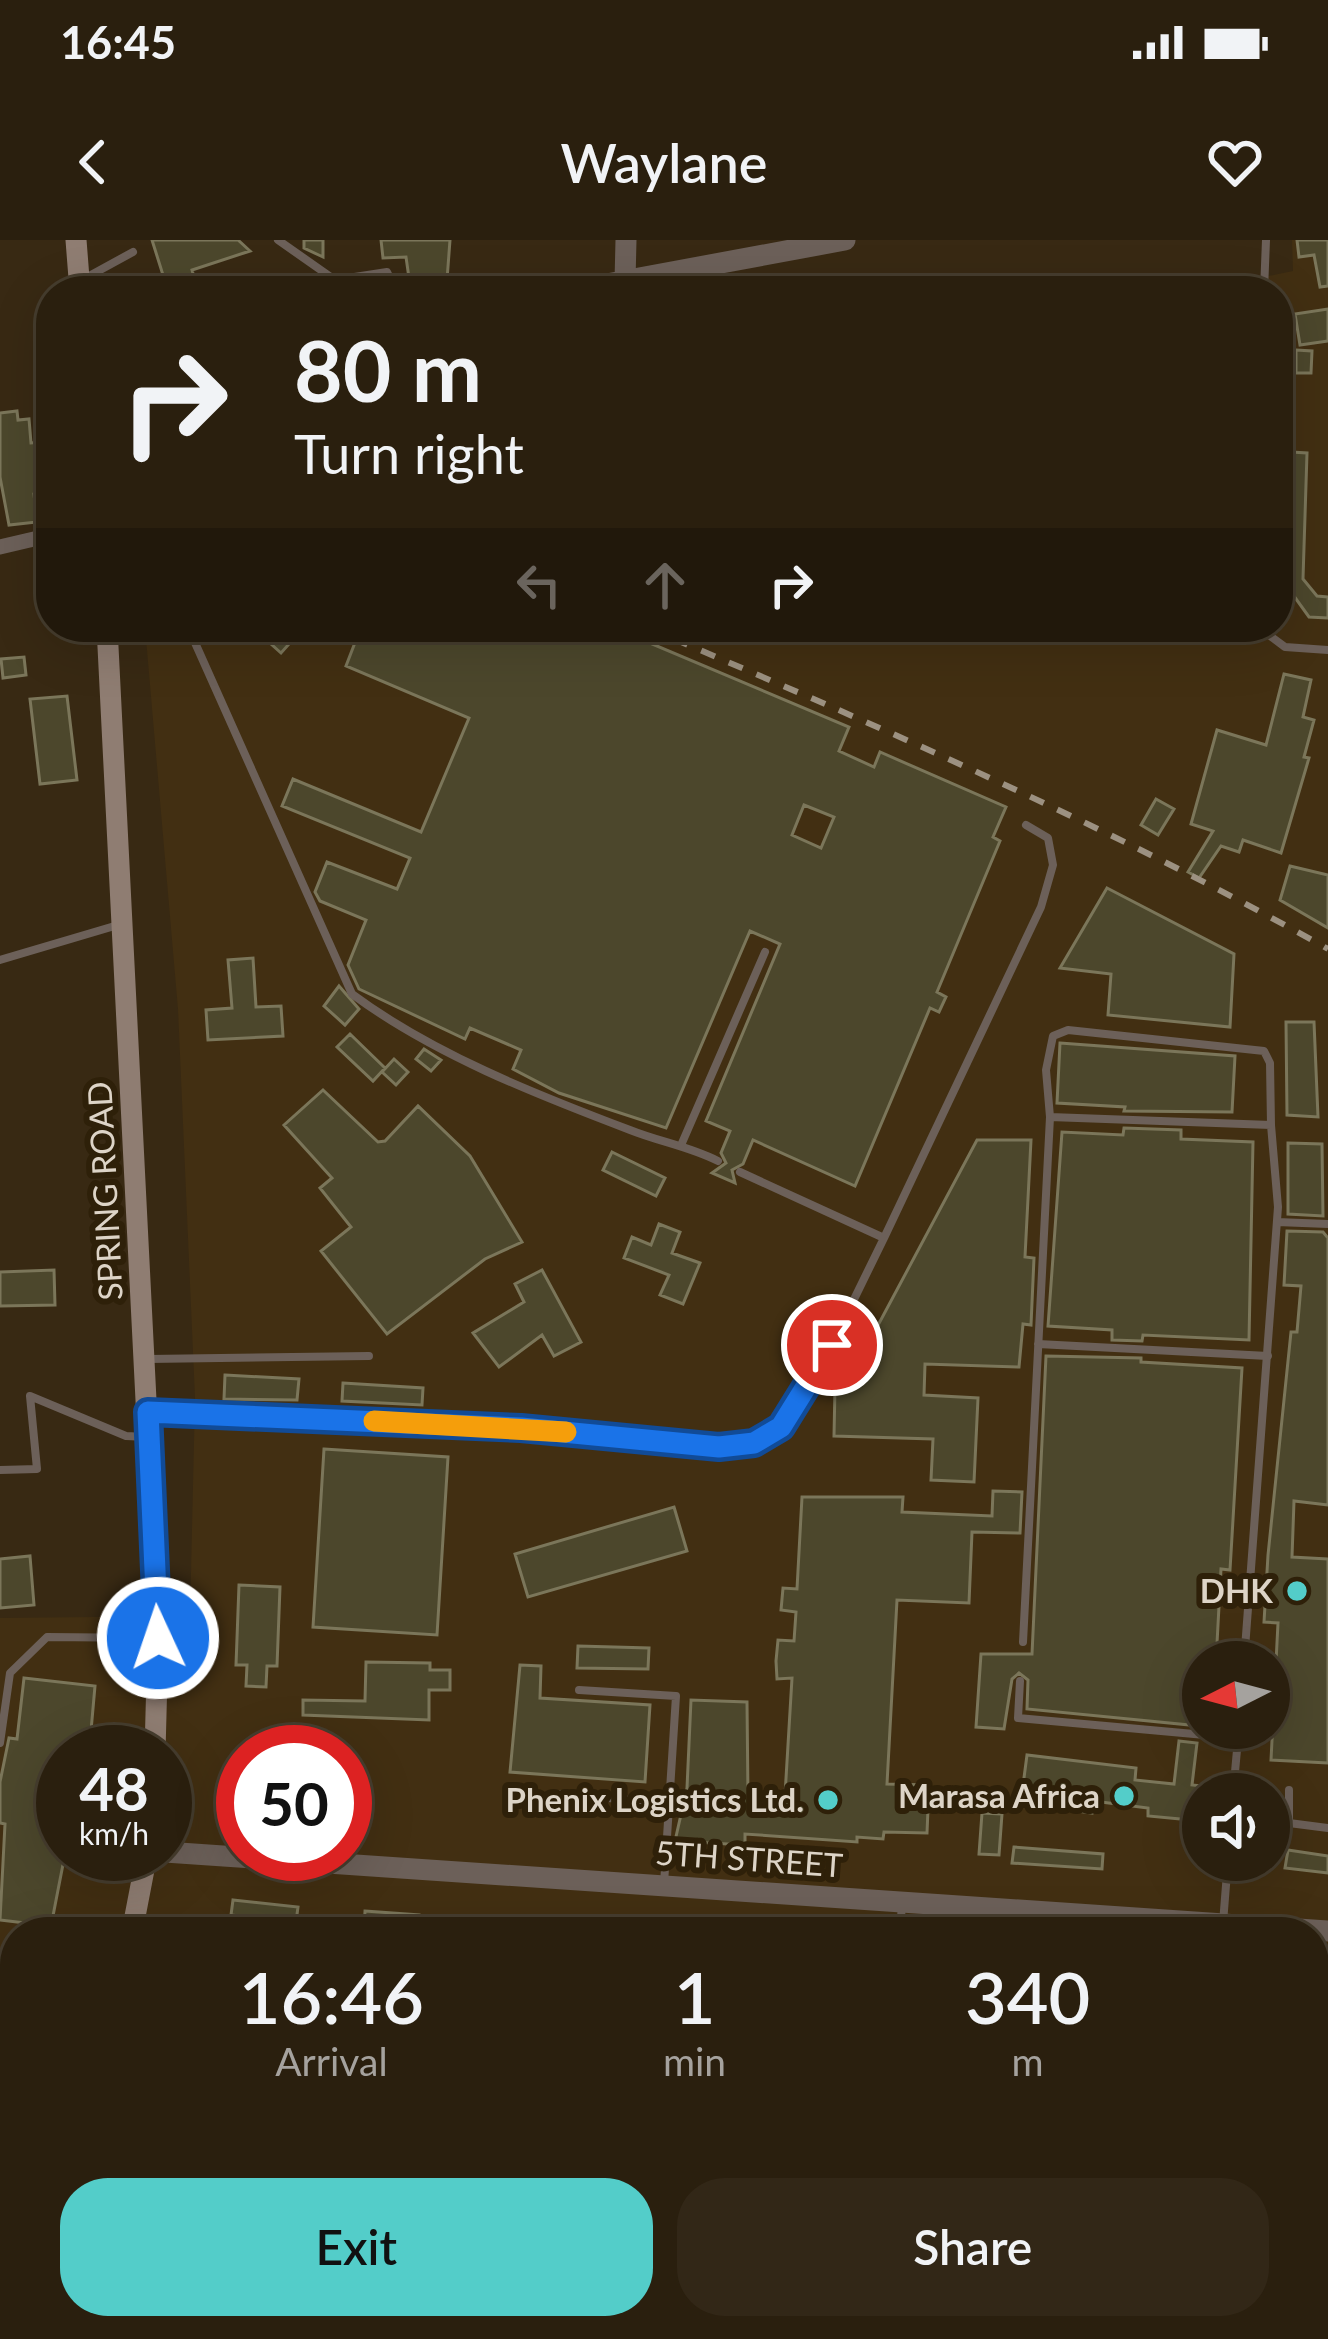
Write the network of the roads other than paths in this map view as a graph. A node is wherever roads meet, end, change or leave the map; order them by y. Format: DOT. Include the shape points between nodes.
graph roads {
  1 [pos="76,240"];
  2 [pos="278,240"];
  3 [pos="626,240"];
  4 [pos="845,240"];
  5 [pos="1266,240"];
  6 [pos="133,252"];
  7 [pos="78,276"];
  8 [pos="95,276"];
  9 [pos="328,276"];
  10 [pos="360,276"];
  11 [pos="389,276"];
  12 [pos="625,276"];
  13 [pos="647,276"];
  14 [pos="1265,276"];
  15 [pos="36,539"];
  16 [pos="0,547"];
  17 [pos="108,642"];
  18 [pos="195,642"];
  19 [pos="1278,642"];
  20 [pos="1328,650"];
  21 [pos="1026,825"];
  22 [pos="125,923"];
  23 [pos="765,952"];
  24 [pos="0,960"];
  25 [pos="1050,1117"];
  26 [pos="1271,1125"];
  27 [pos="682,1143"];
  28 [pos="718,1160"];
  29 [pos="740,1172"];
  30 [pos="1277,1222"];
  31 [pos="1328,1224"];
  32 [pos="884,1238"];
  33 [pos="1038,1344"];
  34 [pos="369,1356"];
  35 [pos="1268,1357"];
  36 [pos="145,1359"];
  37 [pos="148,1412"];
  38 [pos="149,1437"];
  39 [pos="0,1470"];
  40 [pos="158,1638"];
  41 [pos="1246,1641"];
  42 [pos="1023,1642"];
  43 [pos="5,1673"];
  44 [pos="1020,1681"];
  45 [pos="579,1690"];
  46 [pos="155,1725"];
  47 [pos="1182,1729"];
  48 [pos="0,1743"];
  49 [pos="558,1794"];
  50 [pos="670,1803"];
  51 [pos="1290,1823"];
  52 [pos="1328,1828"];
  53 [pos="192,1854"];
  54 [pos="141,1881"];
  55 [pos="1226,1881"];
  56 [pos="664,1886"];
  57 [pos="902,1902"];
  58 [pos="134,1917"];
  59 [pos="901,1917"];
  60 [pos="1121,1917"];
  61 [pos="1224,1917"];
  1 -- 7 [label="main road"];
  2 -- 9 [label="lane"];
  3 -- 12 [label="street"];
  4 -- 13 [label="street"];
  5 -- 14 [label="lane"];
  6 -- 8 [label="lane"];
  10 -- 11 [label="lane"];
  15 -- 16 [label="street"];
  17 -- 22 [label="main road, SPRING ROAD"];
  18 -- 27 [label="lane" via="352,994 403,1032 617,1126"];
  19 -- 20 [label="lane"];
  21 -- 32 [label="lane" via="1048,838 1054,865 1041,907"];
  22 -- 24 [label="lane"];
  22 -- 36 [label="main road, SPRING ROAD"];
  23 -- 27 [label="lane"];
  25 -- 26 [label="lane"];
  25 -- 26 [label="lane" via="1048,1047 1068,1030 1264,1051"];
  25 -- 33 [label="lane"];
  26 -- 30 [label="lane"];
  27 -- 28 [label="lane"];
  29 -- 32 [label="lane"];
  30 -- 31 [label="lane"];
  30 -- 35 [label="lane"];
  32 -- 37 [label="lane" via="814,1381 781,1427 754,1443"];
  33 -- 35 [label="lane"];
  33 -- 42 [label="lane"];
  34 -- 36 [label="lane"];
  35 -- 41 [label="lane"];
  36 -- 37 [label="main road, SPRING ROAD"];
  37 -- 38 [label="main road, SPRING ROAD"];
  38 -- 39 [label="lane" via="127,1436 30,1396 37,1469"];
  38 -- 40 [label="main road, SPRING ROAD"];
  40 -- 43 [label="lane" via="47,1637"];
  40 -- 46 [label="main road, SPRING ROAD"];
  43 -- 48 [label="lane"];
  44 -- 47 [label="lane" via="1018,1718"];
  45 -- 50 [label="lane" via="676,1696"];
  49 -- 50 [label="lane"];
  50 -- 56 [label="lane"];
  51 -- 52 [label="lane"];
  53 -- 56 [label="street, 5TH STREET"];
  54 -- 58 [label="main road"];
  55 -- 61 [label="lane"];
  56 -- 57 [label="street, 5TH STREET"];
  57 -- 59 [label="lane"];
  57 -- 60 [label="street, 5TH STREET"];
}
